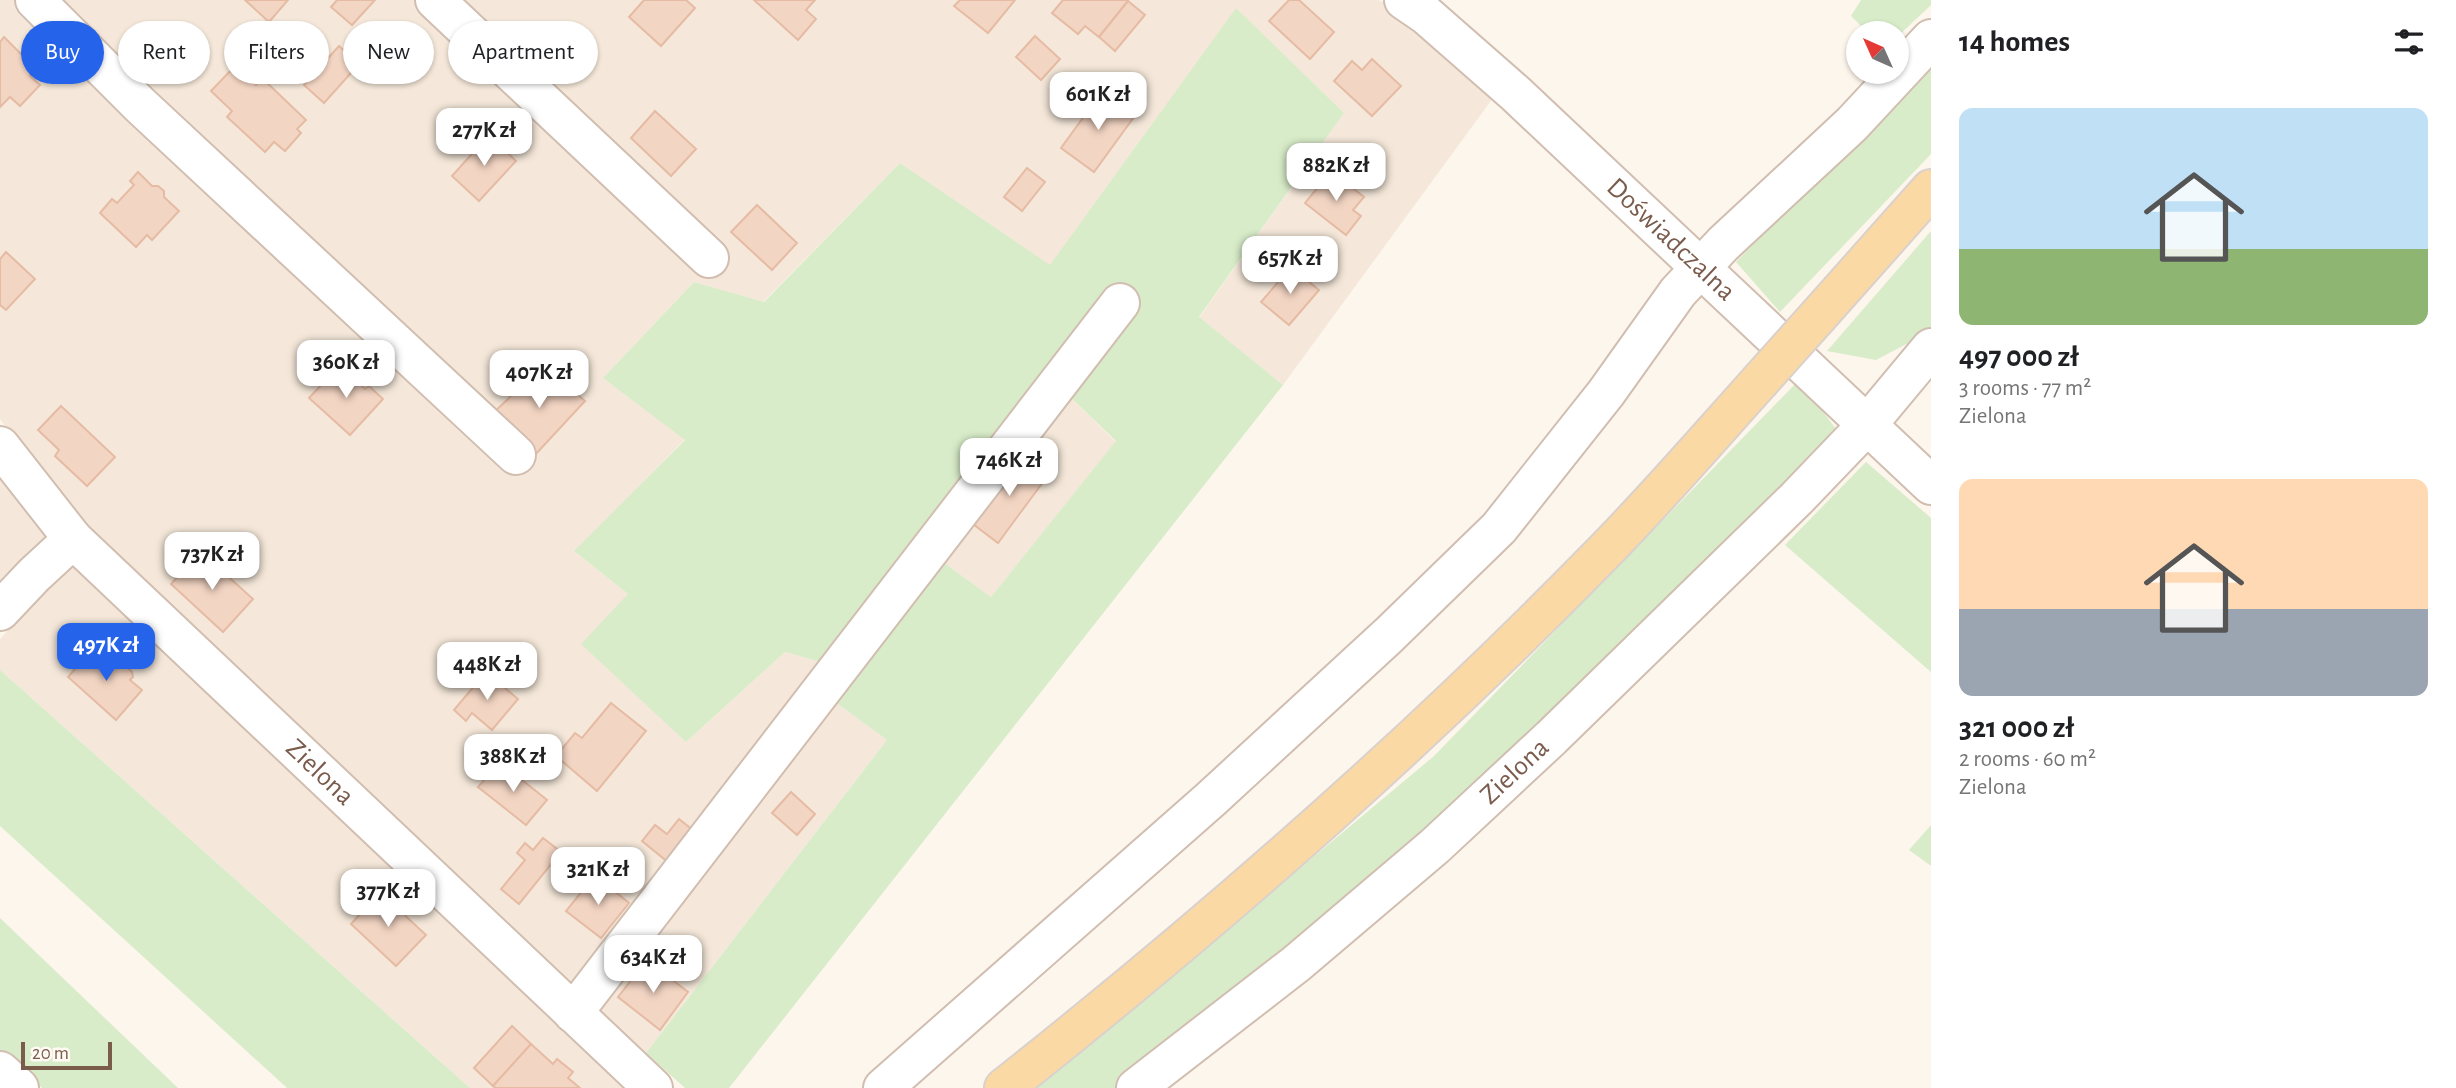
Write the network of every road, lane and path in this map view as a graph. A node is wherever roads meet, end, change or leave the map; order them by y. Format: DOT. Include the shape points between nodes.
graph roads {
  1 [pos="35,0"];
  2 [pos="435,0"];
  3 [pos="1404,0"];
  4 [pos="1931,39"];
  5 [pos="1931,189"];
  6 [pos="709,258"];
  7 [pos="1701,267"];
  8 [pos="1120,303"];
  9 [pos="1931,348"];
  10 [pos="1866,426"];
  11 [pos="0,446"];
  12 [pos="516,455"];
  13 [pos="1931,485"];
  14 [pos="74,539"];
  15 [pos="0,611"];
  16 [pos="573,1013"];
  17 [pos="0,1071"];
  18 [pos="19,1088"];
  19 [pos="653,1088"];
  20 [pos="883,1088"];
  21 [pos="1004,1088"];
  22 [pos="1136,1088"];
  1 -- 12 [label="street" via="140,105"];
  2 -- 6 [label="street"];
  3 -- 7 [label="street, Doświadczalna" via="1515,93"];
  4 -- 7 [label="street" via="1852,124"];
  5 -- 21 [label="main road, bridge" via="1596,561 1391,760 1185,941"];
  7 -- 10 [label="street, Doświadczalna"];
  7 -- 20 [label="street" via="1499,528 1211,799"];
  8 -- 16 [label="street"];
  9 -- 10 [label="street, Zielona"];
  10 -- 13 [label="street, Doświadczalna"];
  10 -- 22 [label="street, Zielona" via="1630,662 1435,846 1296,964"];
  11 -- 14 [label="street, Zielona"];
  14 -- 15 [label="street"];
  14 -- 16 [label="street, Zielona"];
  16 -- 19 [label="street, Zielona"];
  17 -- 18 [label="street"];
}
